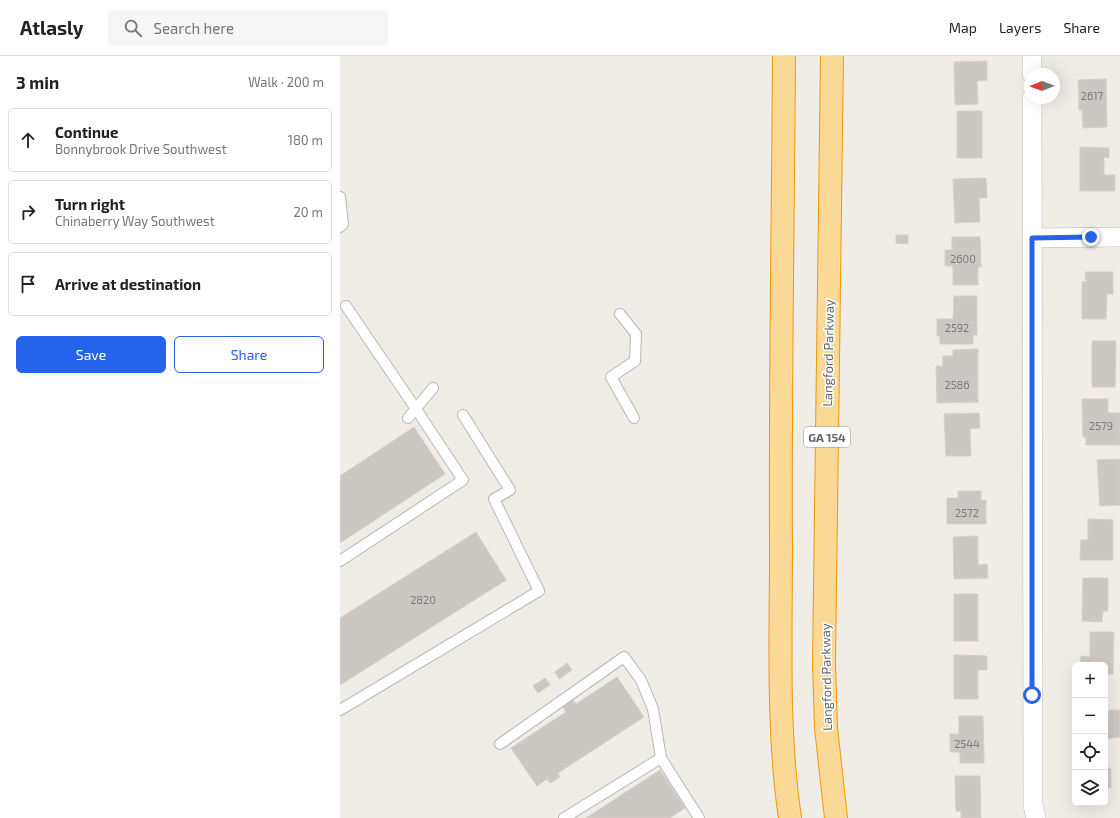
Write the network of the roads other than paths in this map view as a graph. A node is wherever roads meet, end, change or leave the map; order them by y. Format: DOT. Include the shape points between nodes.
graph roads {
  1 [pos="784,56"];
  2 [pos="832,56"];
  3 [pos="1032,56"];
  4 [pos="1032,68"];
  5 [pos="1032,104"];
  6 [pos="340,197"];
  7 [pos="340,227"];
  8 [pos="1120,237"];
  9 [pos="1032,238"];
  10 [pos="346,306"];
  11 [pos="620,314"];
  12 [pos="433,388"];
  13 [pos="416,409"];
  14 [pos="463,415"];
  15 [pos="408,418"];
  16 [pos="634,418"];
  17 [pos="340,561"];
  18 [pos="340,710"];
  19 [pos="500,744"];
  20 [pos="661,758"];
  21 [pos="564,818"];
  22 [pos="699,818"];
  23 [pos="790,818"];
  24 [pos="836,818"];
  25 [pos="1036,818"];
  1 -- 23 [label="highway" via="782,688 784,761"];
  2 -- 24 [label="highway, Langford Parkway / GA 154" via="824,664 826,728"];
  3 -- 4 [label="street"];
  5 -- 9 [label="street"];
  6 -- 7 [label="lane" via="343,224"];
  8 -- 9 [label="street"];
  9 -- 25 [label="street" via="1033,805"];
  10 -- 13 [label="lane"];
  11 -- 16 [label="lane" via="636,334 635,361 611,377"];
  12 -- 13 [label="lane"];
  13 -- 15 [label="lane"];
  13 -- 17 [label="lane" via="463,480"];
  14 -- 18 [label="lane" via="510,490 494,499 540,591"];
  19 -- 20 [label="lane" via="624,657 641,680 653,709"];
  20 -- 21 [label="lane"];
  20 -- 22 [label="lane"];
}
